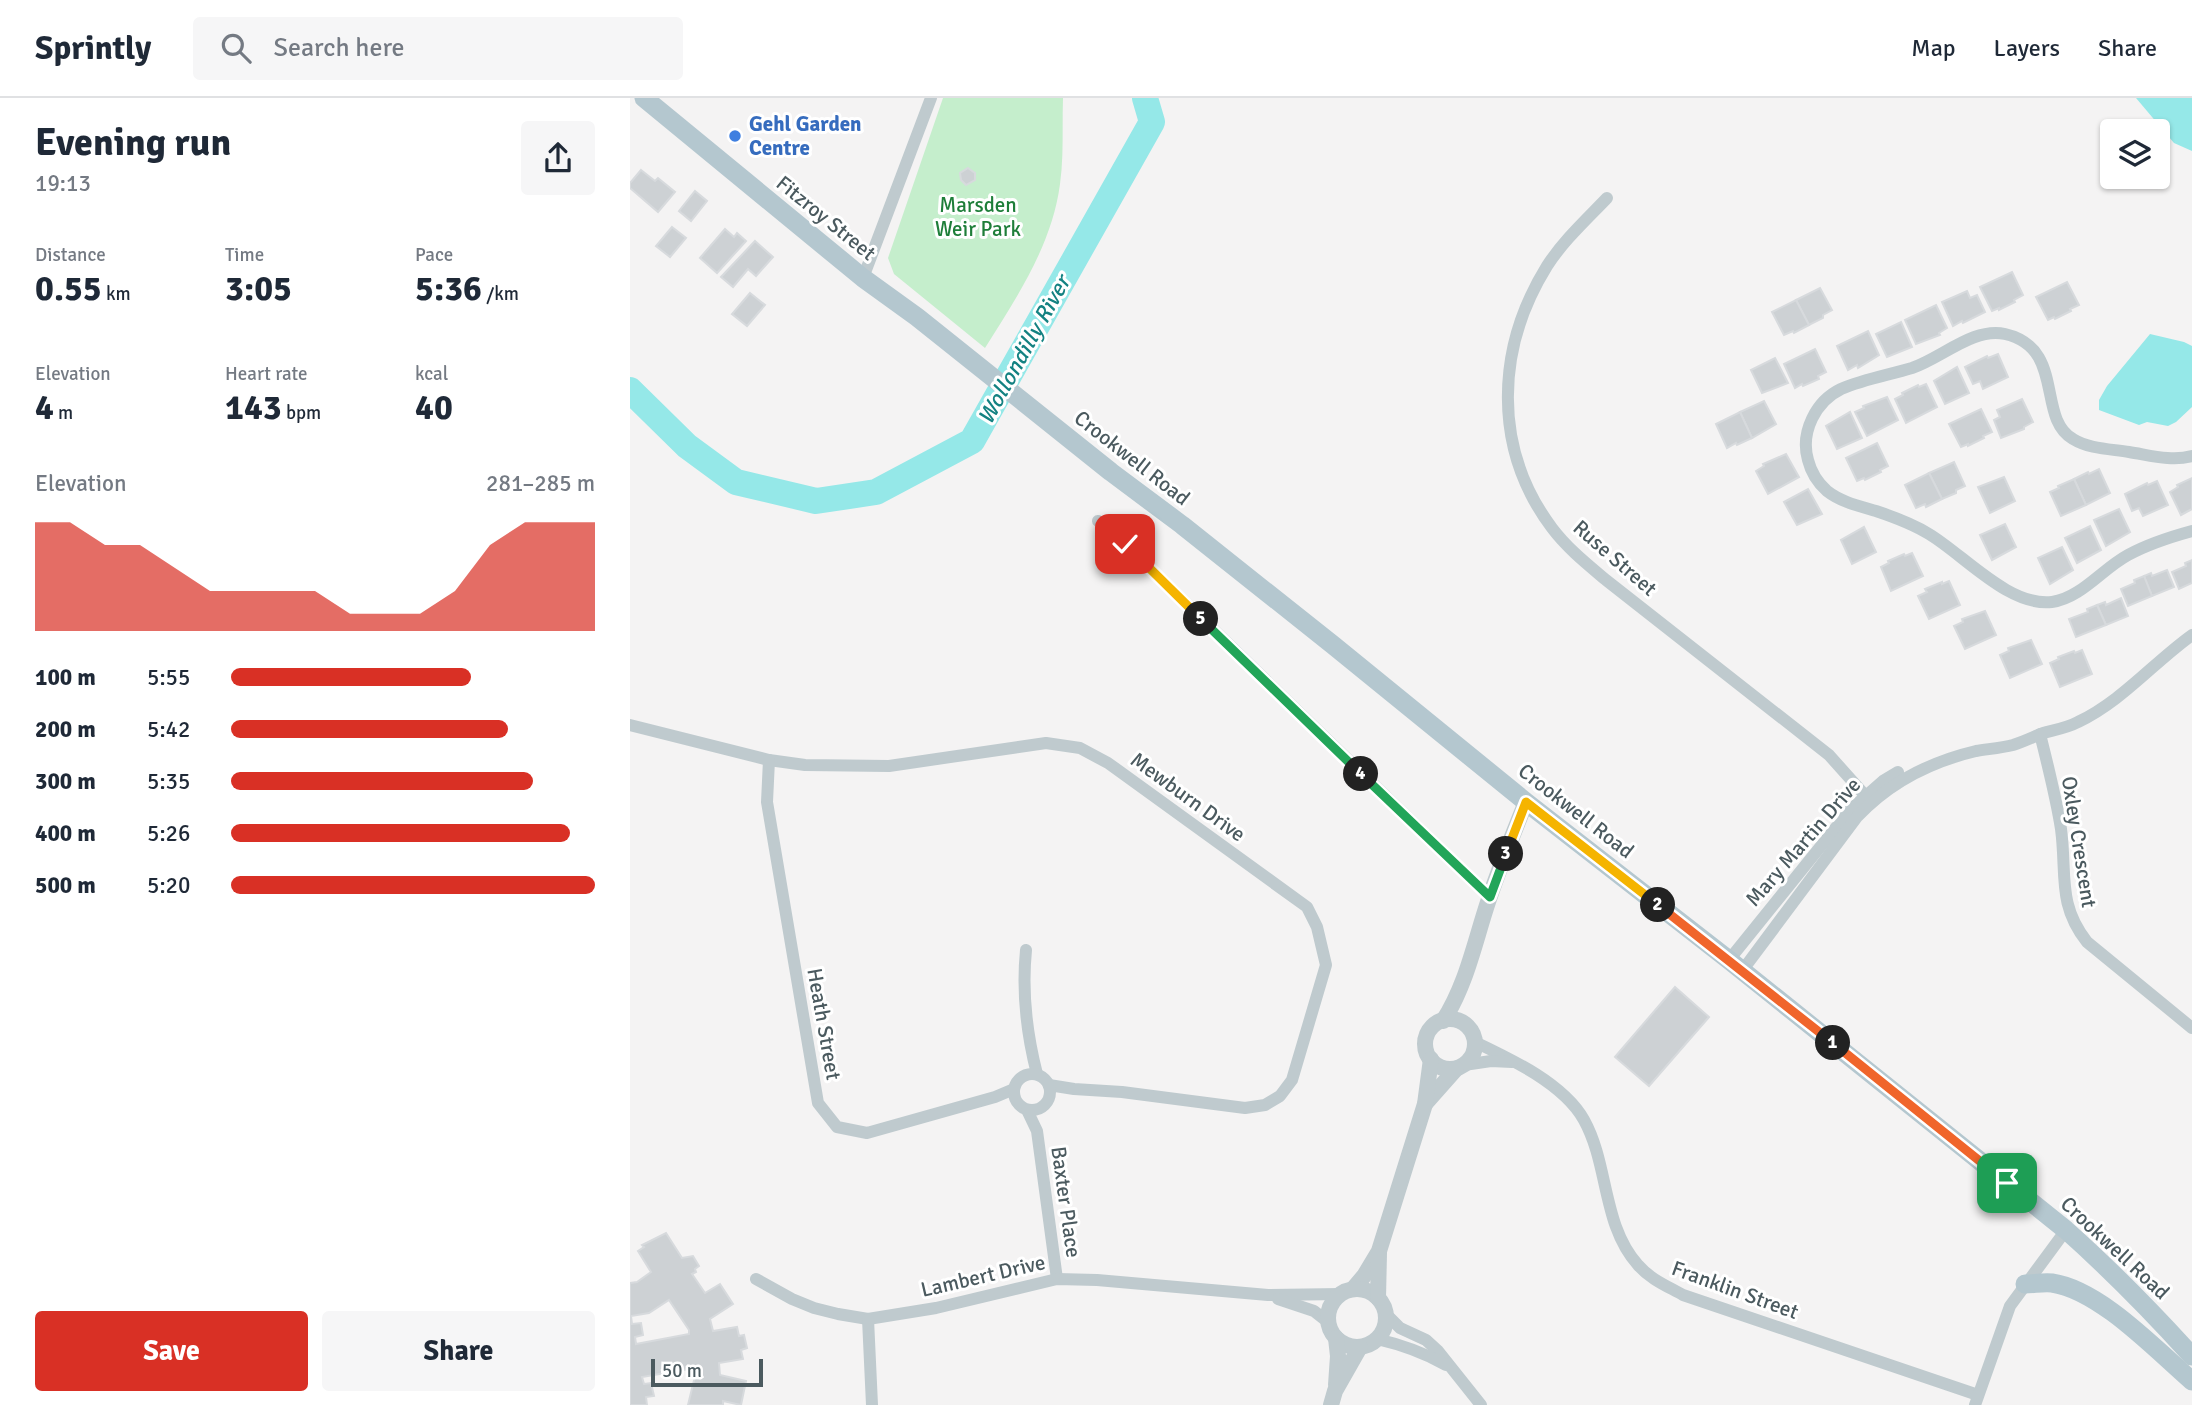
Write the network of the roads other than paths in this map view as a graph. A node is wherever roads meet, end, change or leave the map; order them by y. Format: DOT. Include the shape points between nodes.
graph roads {
  1 [pos="644,98"];
  2 [pos="931,98"];
  3 [pos="1607,198"];
  4 [pos="863,278"];
  5 [pos="917,317"];
  6 [pos="2192,456"];
  7 [pos="1098,521"];
  8 [pos="2192,531"];
  9 [pos="2192,635"];
  10 [pos="630,725"];
  11 [pos="2040,734"];
  12 [pos="769,760"];
  13 [pos="1868,798"];
  14 [pos="1526,802"];
  15 [pos="1490,897"];
  16 [pos="1026,950"];
  17 [pos="1736,965"];
  18 [pos="1461,986"];
  19 [pos="1443,1021"];
  20 [pos="2192,1028"];
  21 [pos="1472,1034"];
  22 [pos="1431,1059"];
  23 [pos="1516,1062"];
  24 [pos="1460,1067"];
  25 [pos="1030,1075"];
  26 [pos="1050,1091"];
  27 [pos="1015,1095"];
  28 [pos="1425,1104"];
  29 [pos="1041,1109"];
  30 [pos="1027,1110"];
  31 [pos="1037,1131"];
  32 [pos="2066,1230"];
  33 [pos="1379,1251"];
  34 [pos="756,1279"];
  35 [pos="1057,1279"];
  36 [pos="2025,1284"];
  37 [pos="1347,1292"];
  38 [pos="1268,1295"];
  39 [pos="1378,1298"];
  40 [pos="1386,1314"];
  41 [pos="868,1319"];
  42 [pos="1328,1322"];
  43 [pos="1336,1338"];
  44 [pos="1377,1339"];
  45 [pos="1360,1347"];
  46 [pos="2192,1356"];
  47 [pos="1452,1369"];
  48 [pos="2192,1381"];
  49 [pos="1333,1398"];
  50 [pos="1977,1400"];
  51 [pos="872,1405"];
  52 [pos="1481,1405"];
  1 -- 4 [label="main road, Fitzroy Street"];
  2 -- 4 [label="street"];
  3 -- 13 [label="street, Ruse Street" via="1549,263 1527,302 1515,339 1507,381 1509,424 1533,498 1573,552 1829,755"];
  4 -- 5 [label="main road, Fitzroy Street"];
  5 -- 14 [label="main road, Crookwell Road"];
  6 -- 8 [label="street" via="2157,457 2072,439 2059,426 2041,360 2026,343 1995,333 1916,366 1838,391 1812,418 1806,443 1811,469 1826,490 1849,503 1914,525 2012,593 2042,603 2071,595 2126,556"];
  7 -- 15 [label="street"];
  9 -- 11 [label="street, Mary Martin Drive" via="2102,709"];
  10 -- 12 [label="street, Mewburn Drive"];
  11 -- 13 [label="street, Mary Martin Drive" via="2014,745 1941,760"];
  11 -- 20 [label="street, Oxley Crescent" via="2061,828 2065,898 2076,928 2104,958"];
  12 -- 26 [label="street, Mewburn Drive" via="889,766 1046,743 1080,747 1307,907 1326,965 1292,1080 1280,1096 1265,1105 1245,1108 1122,1092"];
  12 -- 27 [label="street, Heath Street" via="766,802 818,1103 837,1127 867,1133"];
  13 -- 17 [label="street, Mary Martin Drive"];
  14 -- 15 [label="street"];
  14 -- 17 [label="main road, Crookwell Road"];
  15 -- 18 [label="street"];
  16 -- 25 [label="street" via="1023,974"];
  17 -- 32 [label="main road, Crookwell Road"];
  18 -- 19 [label="street"];
  18 -- 21 [label="street"];
  19 -- 21 [label="street" via="1457,1020"];
  19 -- 22 [label="street" via="1427,1037"];
  21 -- 23 [label="street, Franklin Street"];
  21 -- 24 [label="street" via="1473,1055"];
  22 -- 24 [label="street" via="1442,1068"];
  22 -- 28 [label="street"];
  23 -- 24 [label="street"];
  23 -- 50 [label="street, Franklin Street" via="1564,1096 1583,1117 1620,1236 1639,1266 1656,1281 1683,1295"];
  24 -- 28 [label="street"];
  25 -- 26 [label="street" via="1046,1080"];
  25 -- 27 [label="street" via="1019,1079"];
  26 -- 29 [label="street" via="1049,1102"];
  27 -- 30 [label="street"];
  28 -- 33 [label="street"];
  29 -- 30 [label="street"];
  29 -- 31 [label="street, Baxter Place"];
  30 -- 31 [label="street, Baxter Place"];
  31 -- 35 [label="street, Baxter Place"];
  32 -- 36 [label="street"];
  32 -- 46 [label="main road, Crookwell Road"];
  33 -- 37 [label="street" via="1364,1276"];
  33 -- 39 [label="street"];
  34 -- 41 [label="street, Lambert Drive" via="814,1308"];
  35 -- 38 [label="street, Lambert Drive"];
  35 -- 41 [label="street, Lambert Drive"];
  36 -- 48 [label="main road" via="2053,1283 2092,1299"];
  36 -- 50 [label="street" via="2010,1306"];
  37 -- 38 [label="street, Lambert Drive"];
  37 -- 39 [label="street" via="1362,1290"];
  37 -- 42 [label="street" via="1331,1307"];
  38 -- 42 [label="street, Lambert Drive" via="1314,1311"];
  39 -- 40 [label="street"];
  40 -- 44 [label="street"];
  40 -- 47 [label="street" via="1401,1328 1426,1340"];
  41 -- 51 [label="street"];
  42 -- 43 [label="street"];
  43 -- 45 [label="street"];
  43 -- 49 [label="street"];
  44 -- 45 [label="street"];
  44 -- 47 [label="street" via="1415,1349"];
  45 -- 49 [label="street"];
  47 -- 52 [label="street"];
}
